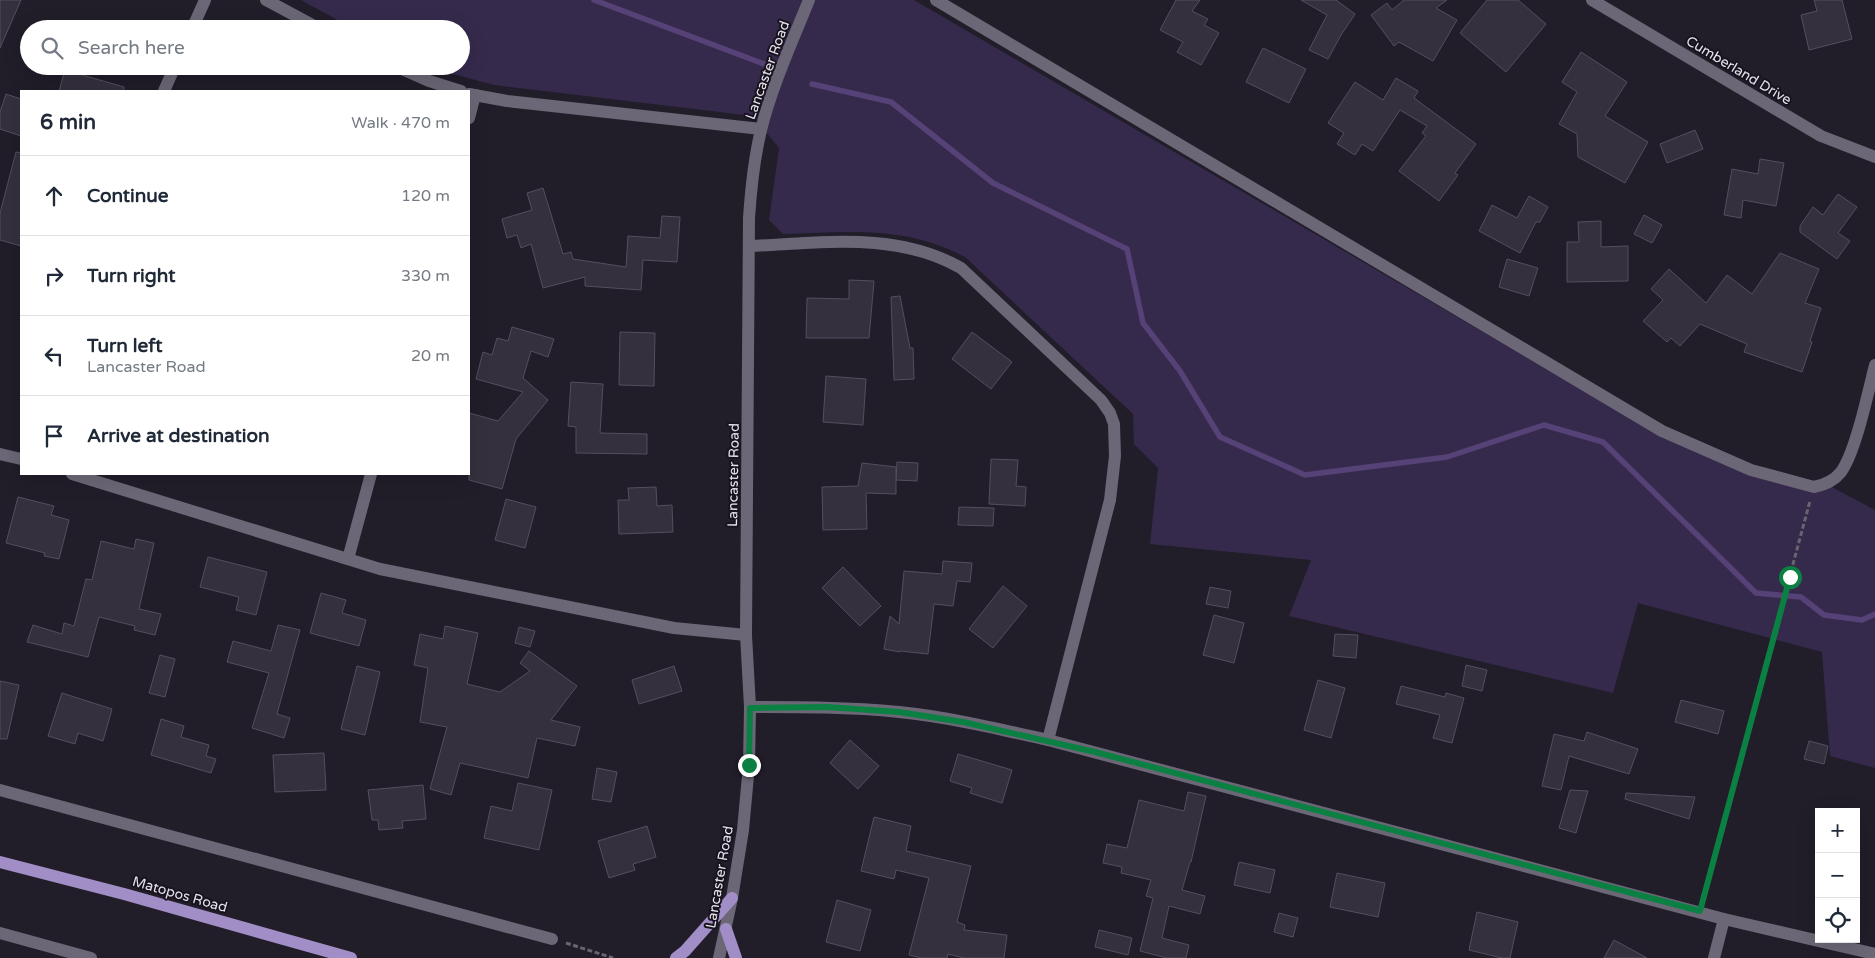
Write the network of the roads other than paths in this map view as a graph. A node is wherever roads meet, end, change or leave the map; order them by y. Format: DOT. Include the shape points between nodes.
graph roads {
  1 [pos="205,0"];
  2 [pos="266,0"];
  3 [pos="809,0"];
  4 [pos="936,0"];
  5 [pos="1592,0"];
  6 [pos="196,20"];
  7 [pos="303,20"];
  8 [pos="171,75"];
  9 [pos="417,75"];
  10 [pos="164,90"];
  11 [pos="458,90"];
  12 [pos="472,94"];
  13 [pos="470,110"];
  14 [pos="761,129"];
  15 [pos="1875,157"];
  16 [pos="750,246"];
  17 [pos="1875,365"];
  18 [pos="0,454"];
  19 [pos="20,459"];
  20 [pos="75,475"];
  21 [pos="371,475"];
  22 [pos="348,559"];
  23 [pos="746,635"];
  24 [pos="750,708"];
  25 [pos="1048,740"];
  26 [pos="0,790"];
  27 [pos="0,862"];
  28 [pos="732,898"];
  29 [pos="1724,918"];
  30 [pos="726,929"];
  31 [pos="0,933"];
  32 [pos="552,939"];
  33 [pos="1875,954"];
  34 [pos="91,958"];
  35 [pos="351,958"];
  36 [pos="676,958"];
  37 [pos="719,958"];
  38 [pos="736,958"];
  39 [pos="1714,958"];
  1 -- 6 [label="street"];
  2 -- 7 [label="street"];
  3 -- 14 [label="street, Lancaster Road"];
  4 -- 17 [label="street" via="1662,431 1751,470 1814,487 1833,480 1849,456"];
  5 -- 15 [label="street, Cumberland Drive" via="1821,136"];
  8 -- 10 [label="street"];
  9 -- 11 [label="street"];
  12 -- 13 [label="street"];
  12 -- 14 [label="street" via="507,101"];
  14 -- 16 [label="street, Lancaster Road" via="751,188"];
  16 -- 23 [label="street, Lancaster Road"];
  16 -- 25 [label="street" via="876,242 903,246 947,260 961,268 1101,400 1110,413 1116,456 1110,500"];
  18 -- 19 [label="street"];
  20 -- 22 [label="street"];
  21 -- 22 [label="street"];
  22 -- 23 [label="street" via="674,628"];
  23 -- 24 [label="street, Lancaster Road"];
  24 -- 25 [label="street" via="827,707 899,712"];
  24 -- 28 [label="street, Lancaster Road" via="743,830"];
  25 -- 29 [label="street"];
  26 -- 32 [label="street"];
  27 -- 35 [label="main road, Matopos Road"];
  28 -- 30 [label="street, Lancaster Road"];
  28 -- 36 [label="main road"];
  29 -- 33 [label="street"];
  29 -- 39 [label="street"];
  30 -- 37 [label="street, Lancaster Road"];
  30 -- 38 [label="main road"];
  31 -- 34 [label="street"];
}
